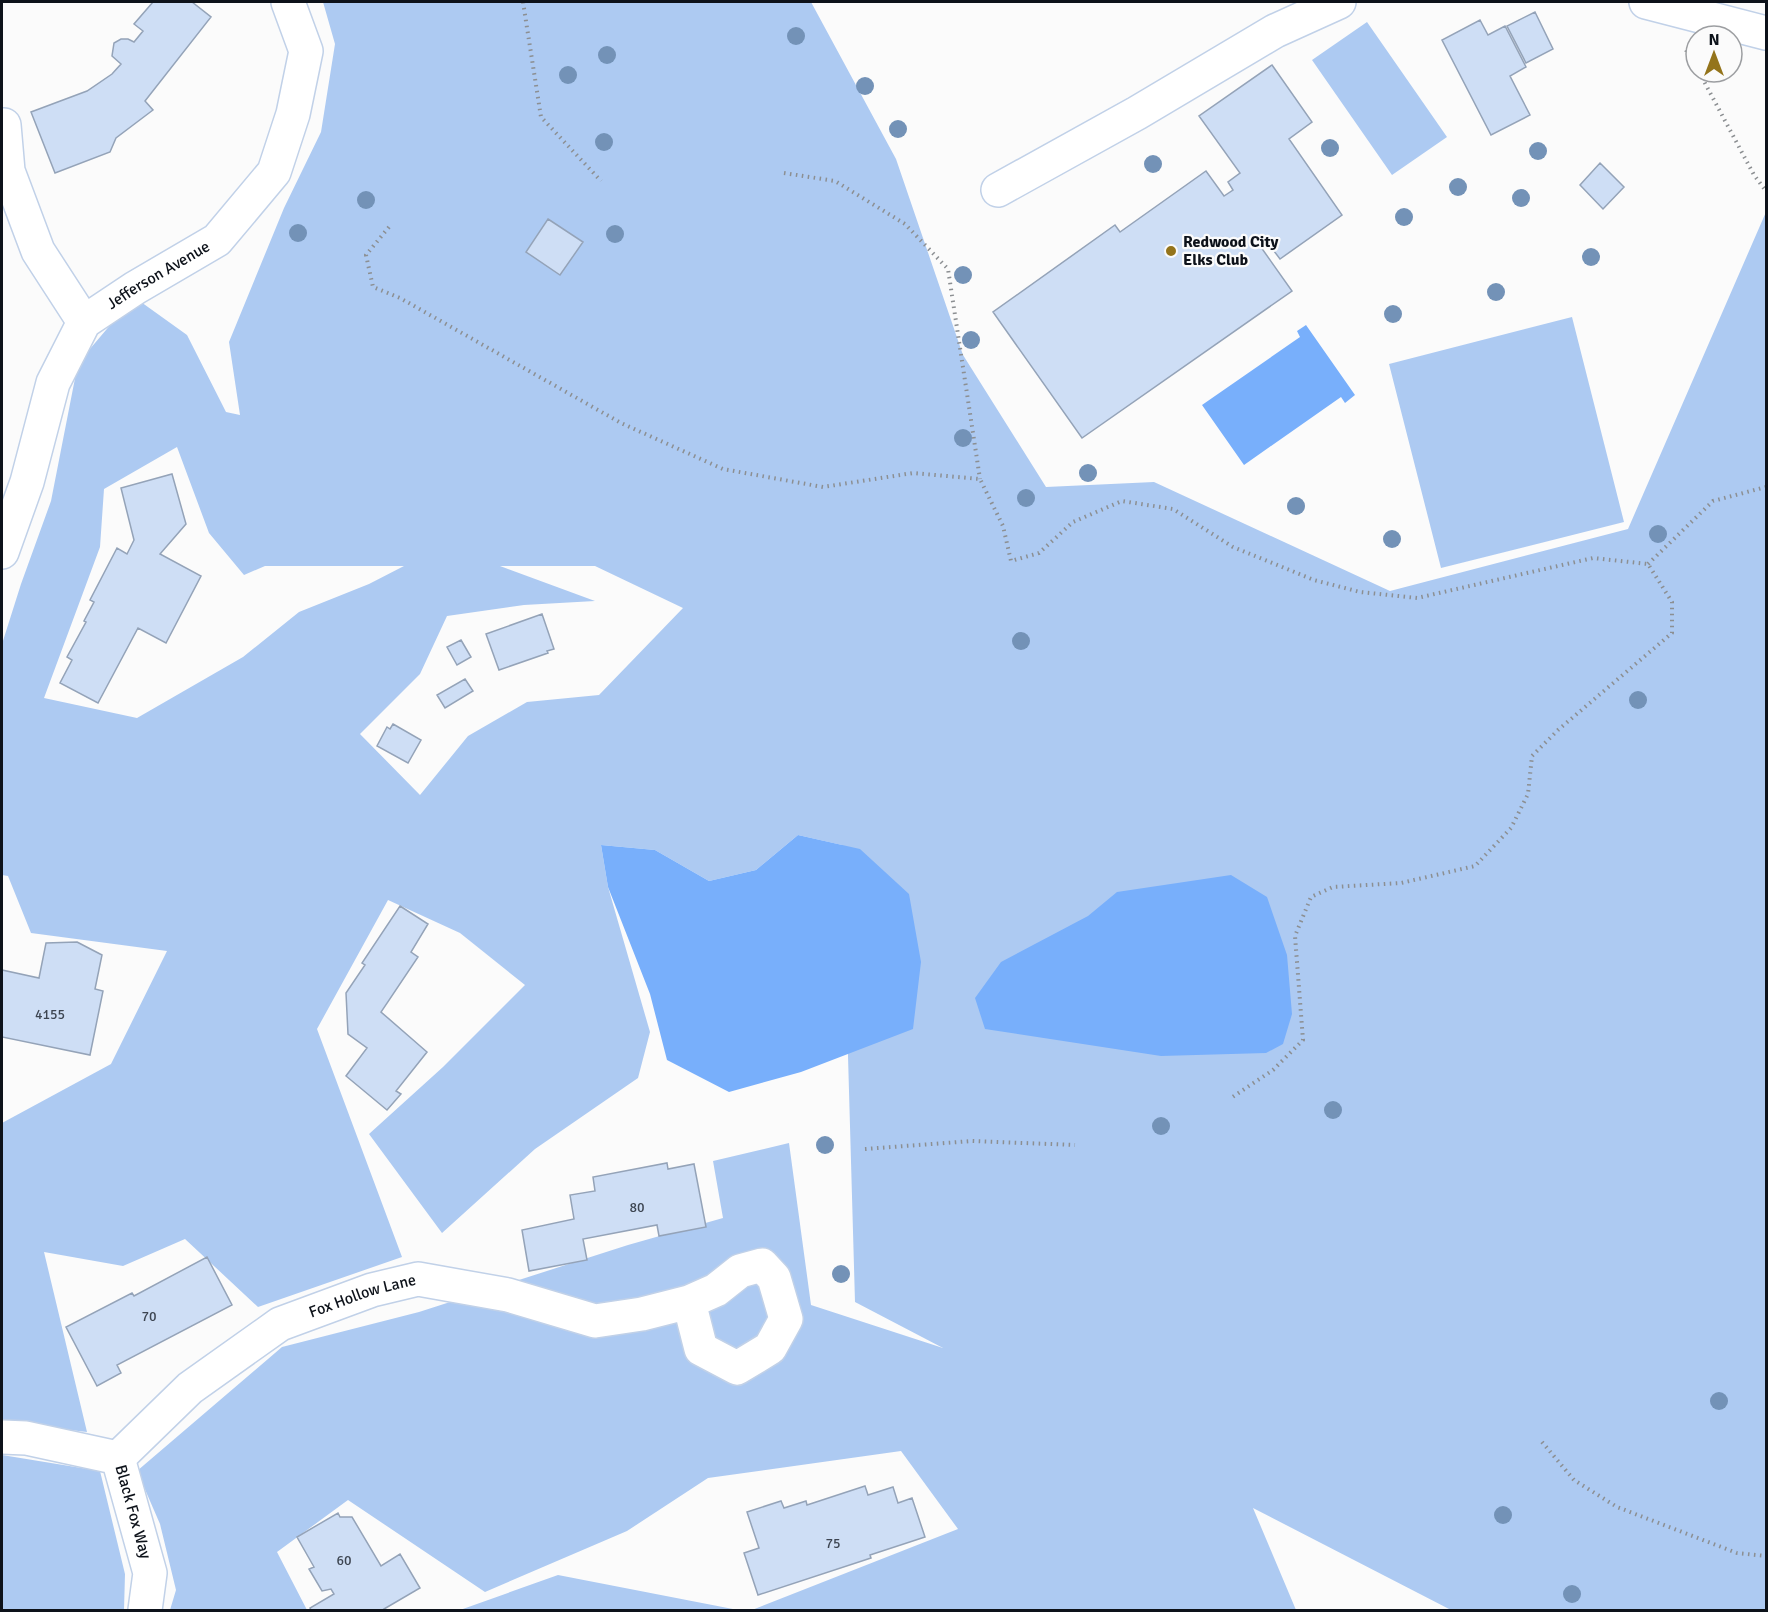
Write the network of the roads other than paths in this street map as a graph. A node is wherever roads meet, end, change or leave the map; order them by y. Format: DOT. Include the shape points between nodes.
graph roads {
  1 [pos="288,2"];
  2 [pos="1339,2"];
  3 [pos="1646,2"];
  4 [pos="1767,33"];
  5 [pos="4,125"];
  6 [pos="998,190"];
  7 [pos="84,322"];
  8 [pos="2,552"];
  9 [pos="689,1302"];
  10 [pos="2,1437"];
  11 [pos="118,1458"];
  12 [pos="145,1611"];
  1 -- 7 [label="street, Jefferson Avenue" via="306,51 293,114 274,172 218,240"];
  2 -- 6 [label="street" via="1275,31 1128,119"];
  3 -- 4 [label="street"];
  5 -- 7 [label="street" via="8,171 38,250"];
  7 -- 8 [label="street, Jefferson Avenue" via="53,382 27,482"];
  9 -- 11 [label="street, Fox Hollow Lane" via="595,1321 508,1295 418,1280 372,1290 280,1324 190,1388"];
  10 -- 11 [label="street, Black Fox Way" via="26,1438"];
  11 -- 12 [label="street, Black Fox Way" via="150,1573"];
}
